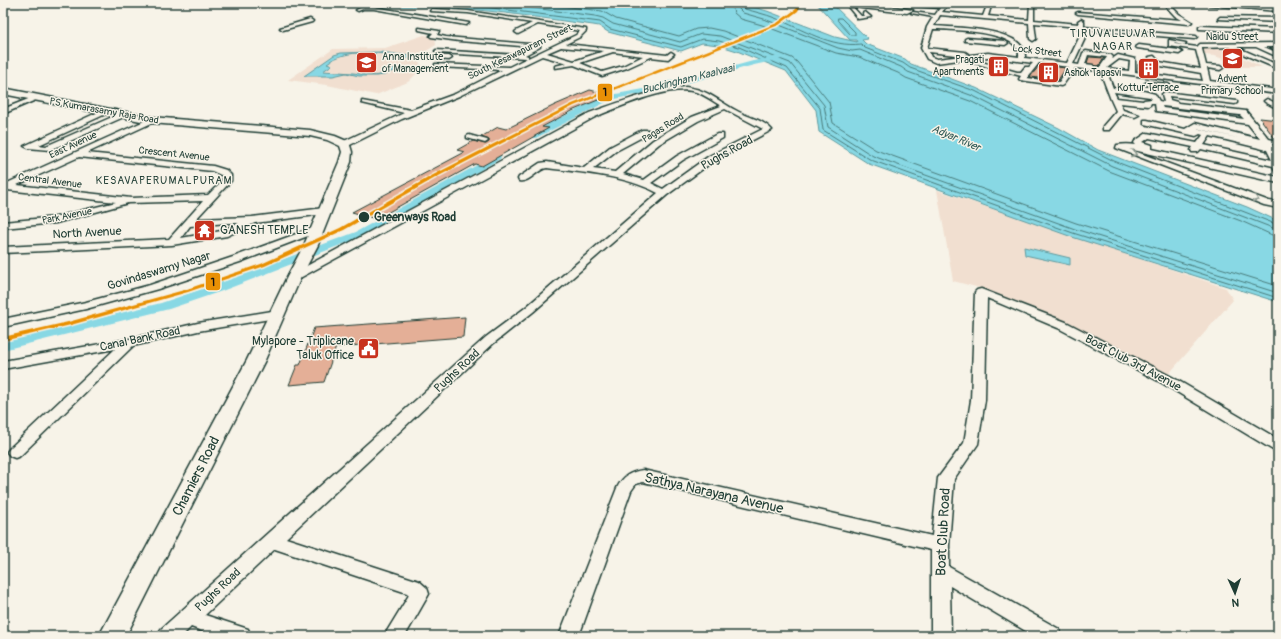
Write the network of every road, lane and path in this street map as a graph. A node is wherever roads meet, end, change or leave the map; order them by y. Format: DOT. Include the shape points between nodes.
graph roads {
  1 [pos="859,3"];
  2 [pos="896,3"];
  3 [pos="947,3"];
  4 [pos="990,3"];
  5 [pos="1032,3"];
  6 [pos="1165,3"];
  7 [pos="1209,3"];
  8 [pos="848,4"];
  9 [pos="1235,4"];
  10 [pos="942,7"];
  11 [pos="1075,7"];
  12 [pos="1261,7"];
  13 [pos="1278,8"];
  14 [pos="432,10"];
  15 [pos="468,12"];
  16 [pos="865,13"];
  17 [pos="913,13"];
  18 [pos="1078,14"];
  19 [pos="935,15"];
  20 [pos="1253,15"];
  21 [pos="1278,15"];
  22 [pos="894,17"];
  23 [pos="986,17"];
  24 [pos="1220,18"];
  25 [pos="446,19"];
  26 [pos="1238,19"];
  27 [pos="1278,20"];
  28 [pos="310,21"];
  29 [pos="1031,21"];
  30 [pos="1088,22"];
  31 [pos="1188,22"];
  32 [pos="466,23"];
  33 [pos="536,23"];
  34 [pos="1082,25"];
  35 [pos="433,26"];
  36 [pos="930,27"];
  37 [pos="283,28"];
  38 [pos="1201,28"];
  39 [pos="1278,31"];
  40 [pos="518,32"];
  41 [pos="1194,37"];
  42 [pos="1033,39"];
  43 [pos="967,40"];
  44 [pos="560,44"];
  45 [pos="1018,44"];
  46 [pos="443,45"];
  47 [pos="1278,45"];
  48 [pos="1222,46"];
  49 [pos="1229,46"];
  50 [pos="1256,46"];
  51 [pos="553,48"];
  52 [pos="925,48"];
  53 [pos="1139,48"];
  54 [pos="438,50"];
  55 [pos="613,50"];
  56 [pos="963,50"];
  57 [pos="1200,50"];
  58 [pos="528,51"];
  59 [pos="996,52"];
  60 [pos="542,54"];
  61 [pos="671,54"];
  62 [pos="601,55"];
  63 [pos="649,55"];
  64 [pos="1278,55"];
  65 [pos="519,56"];
  66 [pos="976,56"];
  67 [pos="1022,56"];
  68 [pos="428,57"];
  69 [pos="1152,57"];
  70 [pos="533,58"];
  71 [pos="615,58"];
  72 [pos="963,58"];
  73 [pos="1004,58"];
  74 [pos="588,59"];
  75 [pos="622,59"];
  76 [pos="637,61"];
  77 [pos="603,62"];
  78 [pos="523,63"];
  79 [pos="575,63"];
  80 [pos="1033,63"];
  81 [pos="610,64"];
  82 [pos="434,65"];
  83 [pos="1074,65"];
  84 [pos="557,67"];
  85 [pos="624,67"];
  86 [pos="1278,67"];
  87 [pos="1220,68"];
  88 [pos="511,69"];
  89 [pos="1203,69"];
  90 [pos="1103,70"];
  91 [pos="1132,76"];
  92 [pos="1156,80"];
  93 [pos="1207,83"];
  94 [pos="1147,84"];
  95 [pos="1135,85"];
  96 [pos="1226,86"];
  97 [pos="1173,87"];
  98 [pos="1196,89"];
  99 [pos="1110,90"];
  100 [pos="3,91"];
  101 [pos="1270,91"];
  102 [pos="1278,92"];
  103 [pos="1138,93"];
  104 [pos="1249,96"];
  105 [pos="1234,97"];
  106 [pos="36,98"];
  107 [pos="1114,100"];
  108 [pos="1267,101"];
  109 [pos="364,102"];
  110 [pos="725,107"];
  111 [pos="1278,107"];
  112 [pos="1120,111"];
  113 [pos="3,112"];
  114 [pos="106,112"];
  115 [pos="411,112"];
  116 [pos="1242,112"];
  117 [pos="1135,114"];
  118 [pos="122,116"];
  119 [pos="151,120"];
  120 [pos="1147,122"];
  121 [pos="1249,123"];
  122 [pos="1106,128"];
  123 [pos="645,132"];
  124 [pos="720,136"];
  125 [pos="1206,136"];
  126 [pos="469,137"];
  127 [pos="485,141"];
  128 [pos="1278,142"];
  129 [pos="346,144"];
  130 [pos="1199,146"];
  131 [pos="1271,152"];
  132 [pos="78,154"];
  133 [pos="1189,156"];
  134 [pos="587,170"];
  135 [pos="617,175"];
  136 [pos="1278,176"];
  137 [pos="522,179"];
  138 [pos="1278,180"];
  139 [pos="645,183"];
  140 [pos="5,188"];
  141 [pos="664,193"];
  142 [pos="210,198"];
  143 [pos="131,201"];
  144 [pos="1278,205"];
  145 [pos="324,211"];
  146 [pos="253,220"];
  147 [pos="187,223"];
  148 [pos="3,225"];
  149 [pos="318,228"];
  150 [pos="172,242"];
  151 [pos="3,250"];
  152 [pos="296,272"];
  153 [pos="982,292"];
  154 [pos="278,314"];
  155 [pos="3,323"];
  156 [pos="129,343"];
  157 [pos="3,365"];
  158 [pos="1278,446"];
  159 [pos="15,452"];
  160 [pos="273,540"];
  161 [pos="940,545"];
  162 [pos="940,571"];
  163 [pos="189,618"];
  164 [pos="112,636"];
  165 [pos="168,636"];
  166 [pos="241,636"];
  167 [pos="394,636"];
  168 [pos="569,636"];
  169 [pos="941,636"];
  170 [pos="1052,636"];
  1 -- 1 [label="street" via="858,6 862,7 907,12 911,10"];
  2 -- 10 [label="street"];
  3 -- 10 [label="street"];
  4 -- 23 [label="street"];
  5 -- 29 [label="street"];
  6 -- 31 [label="street"];
  7 -- 9 [label="street"];
  8 -- 16 [label="street"];
  8 -- 16 [label="street" via="860,18 869,17"];
  9 -- 12 [label="street"];
  10 -- 19 [label="street"];
  11 -- 18 [label="street"];
  12 -- 13 [label="street"];
  12 -- 21 [label="street"];
  14 -- 15 [label="street, South Kesawapuram Street"];
  15 -- 25 [label="street"];
  15 -- 33 [label="street, South Kesawapuram Street"];
  16 -- 22 [label="street" via="893,14 896,15"];
  17 -- 19 [label="street"];
  18 -- 31 [label="street"];
  18 -- 34 [label="street"];
  19 -- 23 [label="street"];
  19 -- 36 [label="street"];
  20 -- 26 [label="street" via="1228,14"];
  23 -- 29 [label="street"];
  24 -- 26 [label="street"];
  25 -- 25 [label="street" via="374,8 358,10 439,24"];
  25 -- 32 [label="street"];
  26 -- 27 [label="street"];
  28 -- 37 [label="street"];
  29 -- 34 [label="street"];
  29 -- 42 [label="street"];
  30 -- 34 [label="street"];
  31 -- 38 [label="street"];
  33 -- 40 [label="street"];
  33 -- 44 [label="street, South Kesawapuram Street" via="584,30 578,36"];
  34 -- 41 [label="street"];
  34 -- 83 [label="street" via="1083,36"];
  35 -- 58 [label="street" via="422,29 437,32 433,36 450,39 538,46"];
  36 -- 45 [label="street" via="998,35"];
  36 -- 52 [label="street"];
  38 -- 39 [label="street"];
  38 -- 48 [label="street"];
  43 -- 45 [label="street"];
  44 -- 51 [label="street, South Kesawapuram Street"];
  44 -- 55 [label="street"];
  45 -- 67 [label="street" via="1022,49"];
  46 -- 58 [label="street"];
  47 -- 50 [label="street, Naidu Street"];
  48 -- 49 [label="street, Naidu Street"];
  48 -- 57 [label="street, Naidu Street"];
  49 -- 50 [label="street, Naidu Street"];
  49 -- 86 [label="street"];
  50 -- 64 [label="street"];
  51 -- 60 [label="street, South Kesawapuram Street"];
  51 -- 62 [label="street"];
  52 -- 56 [label="street"];
  52 -- 66 [label="street"];
  52 -- 72 [label="street, Lock Street" via="929,58 936,61"];
  53 -- 57 [label="street"];
  54 -- 65 [label="street"];
  55 -- 62 [label="street"];
  55 -- 63 [label="street"];
  57 -- 89 [label="street, Naidu Street"];
  58 -- 65 [label="street"];
  59 -- 67 [label="street"];
  60 -- 70 [label="street, South Kesawapuram Street"];
  60 -- 79 [label="street"];
  61 -- 63 [label="street" via="665,57"];
  62 -- 71 [label="street"];
  62 -- 74 [label="street"];
  63 -- 76 [label="street"];
  65 -- 70 [label="street"];
  66 -- 72 [label="street, Lock Street"];
  66 -- 73 [label="street, Lock Street"];
  67 -- 73 [label="street, Lock Street"];
  67 -- 80 [label="street, Lock Street"];
  67 -- 83 [label="street"];
  68 -- 78 [label="street"];
  69 -- 89 [label="street" via="1157,64"];
  70 -- 78 [label="street, South Kesawapuram Street"];
  72 -- 80 [label="street" via="1017,74 1023,74"];
  73 -- 80 [label="street" via="1005,63"];
  74 -- 77 [label="street"];
  74 -- 79 [label="street"];
  75 -- 76 [label="street"];
  76 -- 85 [label="street"];
  78 -- 88 [label="street, South Kesawapuram Street"];
  79 -- 84 [label="street"];
  79 -- 85 [label="street" via="602,74"];
  80 -- 83 [label="street"];
  80 -- 83 [label="street" via="1022,79 1061,84"];
  81 -- 85 [label="street"];
  82 -- 88 [label="street"];
  83 -- 90 [label="street, Lock Street"];
  83 -- 90 [label="street" via="1086,53 1108,56 1110,57"];
  87 -- 89 [label="street"];
  88 -- 115 [label="street, South Kesawapuram Street" via="457,95"];
  89 -- 93 [label="street, Naidu Street"];
  90 -- 91 [label="street, Lock Street"];
  90 -- 91 [label="street" via="1120,57 1133,59"];
  90 -- 99 [label="street"];
  91 -- 92 [label="street"];
  92 -- 93 [label="street"];
  92 -- 94 [label="street"];
  92 -- 97 [label="street"];
  92 -- 98 [label="street" via="1216,86 1220,91"];
  93 -- 96 [label="street"];
  95 -- 103 [label="street" via="1140,92"];
  96 -- 101 [label="street"];
  96 -- 105 [label="street"];
  99 -- 103 [label="street"];
  99 -- 107 [label="street"];
  100 -- 106 [label="street, PS Kumarasamy Raja Road"];
  101 -- 102 [label="street"];
  101 -- 104 [label="street" via="1274,97"];
  103 -- 107 [label="street" via="1153,95 1156,101 1146,100 1148,104"];
  105 -- 116 [label="street"];
  105 -- 116 [label="street" via="1165,94 1166,100 1170,102"];
  106 -- 113 [label="street"];
  106 -- 114 [label="street, PS Kumarasamy Raja Road"];
  107 -- 112 [label="street"];
  108 -- 111 [label="street"];
  109 -- 115 [label="street"];
  110 -- 135 [label="street, Pagas Road" via="695,119 656,142"];
  110 -- 141 [label="street, Pughs Road" via="768,130 712,158"];
  110 -- 152 [label="street" via="699,90 681,88 633,99 592,115"];
  112 -- 117 [label="street"];
  112 -- 122 [label="street"];
  114 -- 118 [label="street, PS Kumarasamy Raja Road"];
  114 -- 118 [label="street" via="28,146 47,148"];
  115 -- 129 [label="street, South Kesawapuram Street"];
  116 -- 121 [label="street"];
  116 -- 121 [label="street" via="1158,103 1159,109 1163,110"];
  118 -- 119 [label="street, PS Kumarasamy Raja Road"];
  119 -- 129 [label="street, PS Kumarasamy Raja Road" via="310,133"];
  119 -- 132 [label="street, East Avenue"];
  120 -- 125 [label="street"];
  121 -- 131 [label="street"];
  121 -- 131 [label="street" via="1191,116 1196,125"];
  123 -- 134 [label="street" via="613,149"];
  124 -- 139 [label="street" via="680,158"];
  125 -- 130 [label="street"];
  125 -- 131 [label="street"];
  126 -- 127 [label="street"];
  128 -- 131 [label="street"];
  129 -- 145 [label="street" via="345,162"];
  130 -- 131 [label="street"];
  130 -- 133 [label="street"];
  130 -- 133 [label="street" via="1148,135 1138,143"];
  131 -- 131 [label="street" via="1189,129 1195,125"];
  132 -- 140 [label="street, East Avenue"];
  132 -- 142 [label="street, Crescent Avenue" via="223,172 227,180"];
  133 -- 136 [label="street"];
  134 -- 135 [label="street"];
  134 -- 137 [label="street" via="544,165"];
  135 -- 139 [label="street"];
  138 -- 144 [label="street, one-way" via="1130,146 1120,147"];
  139 -- 141 [label="street"];
  140 -- 143 [label="street, Central Avenue"];
  141 -- 160 [label="street, Pughs Road" via="529,310 490,340"];
  142 -- 143 [label="street, Central Avenue"];
  142 -- 147 [label="street, Crescent Avenue"];
  143 -- 148 [label="street, Park Avenue" via="56,220"];
  145 -- 146 [label="street"];
  145 -- 149 [label="street"];
  146 -- 147 [label="street"];
  146 -- 150 [label="street, North Avenue" via="223,234"];
  147 -- 150 [label="street, Crescent Avenue"];
  149 -- 152 [label="street" via="312,245"];
  149 -- 155 [label="street, Govindaswamy Nagar" via="251,255 172,282 98,303"];
  150 -- 151 [label="street, North Avenue"];
  152 -- 154 [label="street"];
  153 -- 158 [label="street, Boat Club 3rd Avenue" via="1068,328 1166,380"];
  153 -- 161 [label="street, Boat Club Road" via="977,408 971,444 946,478"];
  154 -- 156 [label="street, Canal Bank Road" via="198,327"];
  154 -- 164 [label="street, Chamiers Road"];
  156 -- 157 [label="street, Canal Bank Road"];
  156 -- 159 [label="street"];
  160 -- 163 [label="street, Pughs Road"];
  160 -- 167 [label="street" via="413,587 420,594"];
  161 -- 162 [label="street, Boat Club Road"];
  161 -- 168 [label="street, Sathya Narayana Avenue" via="643,476 635,477 629,480 623,492"];
  162 -- 169 [label="street, Boat Club Road"];
  162 -- 170 [label="street"];
  163 -- 165 [label="street, Pughs Road"];
  163 -- 166 [label="street"];
}
